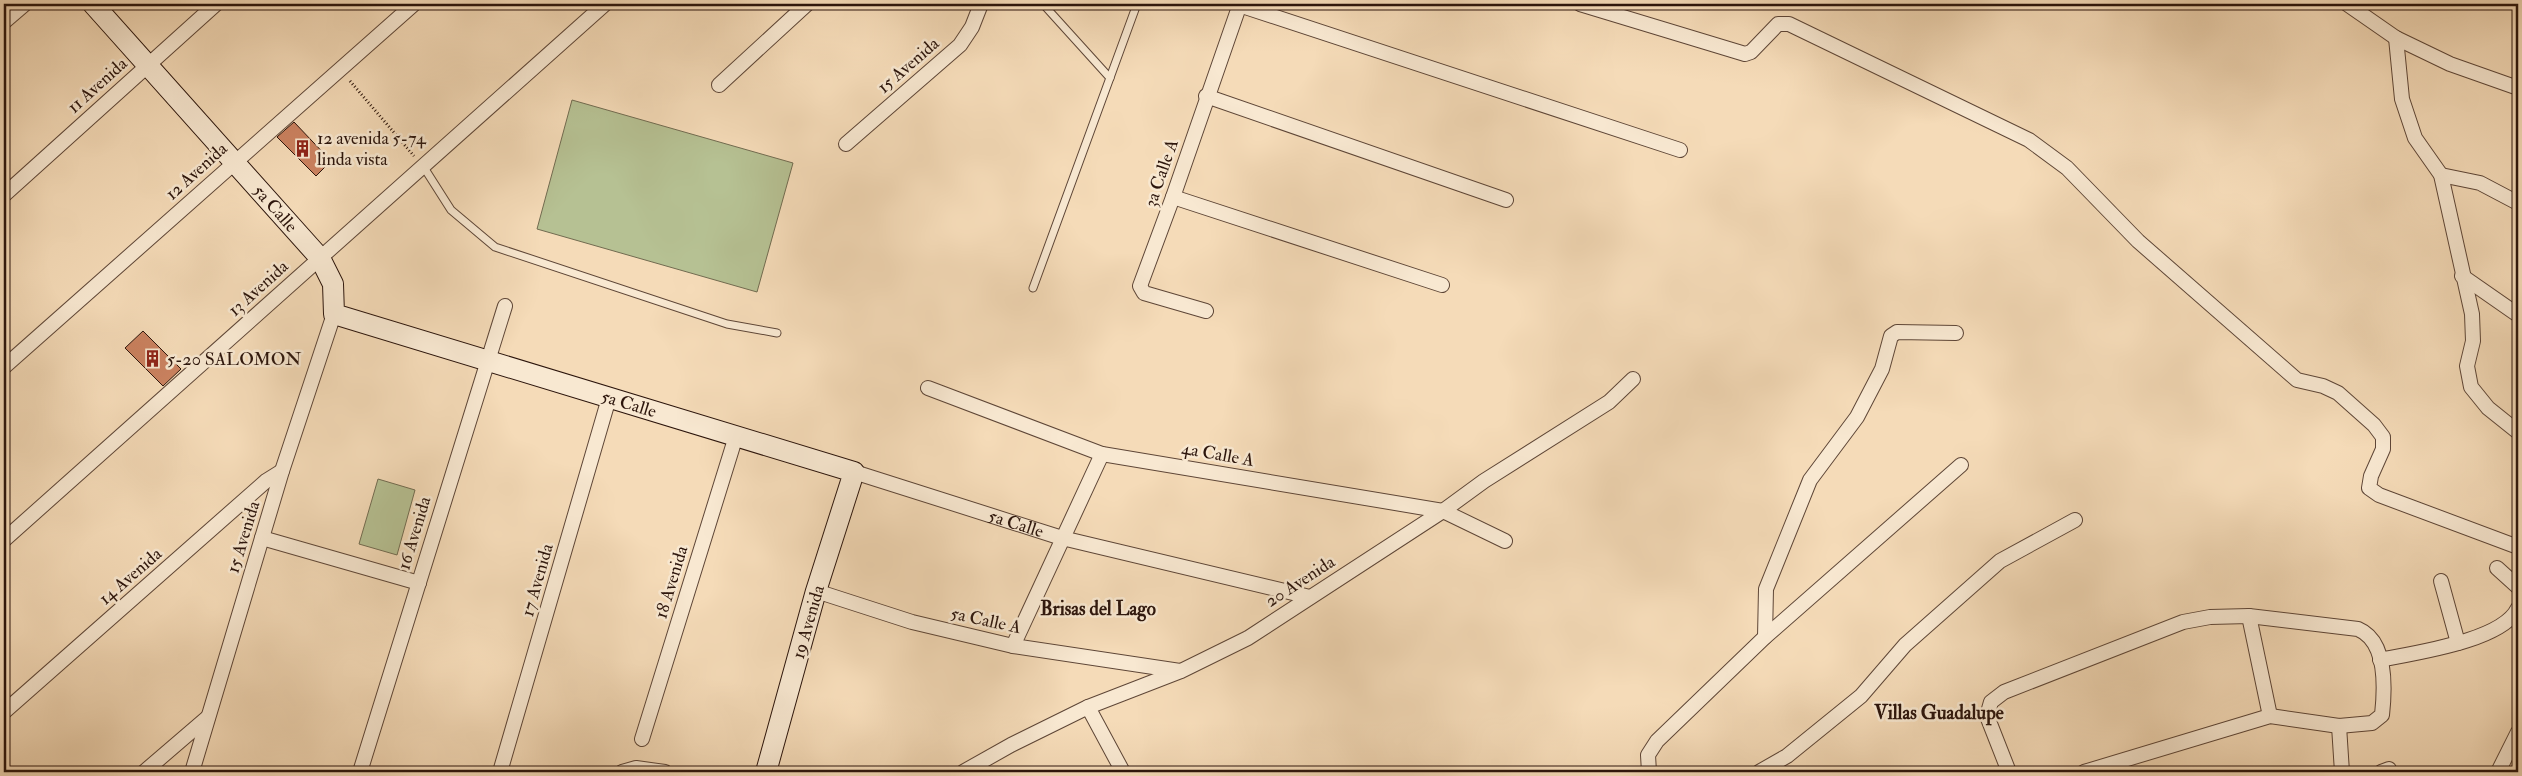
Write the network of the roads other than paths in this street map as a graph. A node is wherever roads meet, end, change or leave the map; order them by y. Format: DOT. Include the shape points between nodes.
graph roads {
  1 [pos="25,4"];
  2 [pos="93,4"];
  3 [pos="216,4"];
  4 [pos="414,4"];
  5 [pos="605,4"];
  6 [pos="807,4"];
  7 [pos="981,4"];
  8 [pos="1043,4"];
  9 [pos="1137,4"];
  10 [pos="1239,4"];
  11 [pos="1580,4"];
  12 [pos="2347,4"];
  13 [pos="4,22"];
  14 [pos="2396,38"];
  15 [pos="147,64"];
  16 [pos="1110,78"];
  17 [pos="719,85"];
  18 [pos="2518,88"];
  19 [pos="1206,96"];
  20 [pos="846,144"];
  21 [pos="1680,150"];
  22 [pos="234,162"];
  23 [pos="423,166"];
  24 [pos="2441,174"];
  25 [pos="4,195"];
  26 [pos="1173,198"];
  27 [pos="1506,200"];
  28 [pos="2518,204"];
  29 [pos="320,258"];
  30 [pos="2462,276"];
  31 [pos="1442,285"];
  32 [pos="1034,288"];
  33 [pos="505,306"];
  34 [pos="1206,311"];
  35 [pos="334,314"];
  36 [pos="2518,316"];
  37 [pos="777,334"];
  38 [pos="1956,334"];
  39 [pos="487,361"];
  40 [pos="4,367"];
  41 [pos="1633,379"];
  42 [pos="928,388"];
  43 [pos="609,398"];
  44 [pos="2518,432"];
  45 [pos="736,436"];
  46 [pos="1102,454"];
  47 [pos="1961,465"];
  48 [pos="282,471"];
  49 [pos="854,472"];
  50 [pos="1443,511"];
  51 [pos="2075,520"];
  52 [pos="262,538"];
  53 [pos="1062,538"];
  54 [pos="4,540"];
  55 [pos="1505,541"];
  56 [pos="2518,547"];
  57 [pos="2498,568"];
  58 [pos="2441,581"];
  59 [pos="419,583"];
  60 [pos="2518,587"];
  61 [pos="816,591"];
  62 [pos="1310,597"];
  63 [pos="2518,608"];
  64 [pos="2249,616"];
  65 [pos="1765,637"];
  66 [pos="2458,643"];
  67 [pos="1014,646"];
  68 [pos="2380,660"];
  69 [pos="1181,671"];
  70 [pos="1088,707"];
  71 [pos="4,712"];
  72 [pos="209,716"];
  73 [pos="2270,716"];
  74 [pos="2339,726"];
  75 [pos="2518,732"];
  76 [pos="642,739"];
  77 [pos="144,772"];
  78 [pos="192,772"];
  79 [pos="360,772"];
  80 [pos="500,772"];
  81 [pos="622,772"];
  82 [pos="665,772"];
  83 [pos="766,772"];
  84 [pos="963,772"];
  85 [pos="1123,772"];
  86 [pos="1649,772"];
  87 [pos="1759,772"];
  88 [pos="2009,772"];
  89 [pos="2084,772"];
  90 [pos="2342,772"];
  91 [pos="2498,772"];
  1 -- 13 [label="street"];
  2 -- 15 [label="street, 5a Calle"];
  3 -- 15 [label="street, 11 Avenida"];
  4 -- 22 [label="street, 12 Avenida"];
  5 -- 23 [label="street, 13 Avenida"];
  6 -- 17 [label="street"];
  7 -- 20 [label="street, 15 Avenida" via="960,45"];
  8 -- 16 [label="lane"];
  9 -- 16 [label="lane"];
  10 -- 19 [label="street, 3a Calle A"];
  10 -- 21 [label="street"];
  11 -- 56 [label="street" via="1745,54 1778,24 1789,24 2029,140 2067,168 2138,241 2297,380 2338,392 2374,425 2382,437 2383,449 2369,488 2379,496"];
  12 -- 14 [label="street"];
  14 -- 18 [label="street" via="2450,64"];
  14 -- 24 [label="street" via="2402,99 2415,138"];
  15 -- 22 [label="street, 5a Calle"];
  15 -- 25 [label="street, 11 Avenida"];
  16 -- 32 [label="lane"];
  19 -- 26 [label="street, 3a Calle A"];
  19 -- 27 [label="street"];
  22 -- 29 [label="street, 5a Calle"];
  22 -- 40 [label="street, 12 Avenida"];
  23 -- 29 [label="street, 13 Avenida"];
  23 -- 37 [label="lane" via="451,210 496,247 727,324"];
  24 -- 28 [label="street" via="2480,184"];
  24 -- 30 [label="street"];
  26 -- 31 [label="street"];
  26 -- 34 [label="street, 3a Calle A" via="1140,286 1144,293"];
  29 -- 35 [label="street, 5a Calle" via="334,284"];
  29 -- 54 [label="street, 13 Avenida"];
  30 -- 36 [label="street"];
  30 -- 44 [label="street" via="2472,314 2467,366 2471,387 2488,408"];
  33 -- 39 [label="street, 16 Avenida"];
  35 -- 39 [label="street, 5a Calle"];
  35 -- 48 [label="street, 15 Avenida"];
  38 -- 65 [label="street" via="1897,332 1891,336 1882,369 1857,417 1810,480 1766,589"];
  39 -- 43 [label="street, 5a Calle"];
  39 -- 59 [label="street, 16 Avenida"];
  41 -- 50 [label="street, 20 Avenida" via="1610,402 1484,481"];
  42 -- 46 [label="street, 4a Calle A"];
  43 -- 45 [label="street, 5a Calle"];
  43 -- 80 [label="street, 17 Avenida"];
  45 -- 49 [label="street, 5a Calle"];
  45 -- 76 [label="street, 18 Avenida"];
  46 -- 50 [label="street, 4a Calle A"];
  46 -- 53 [label="street"];
  47 -- 65 [label="street"];
  48 -- 52 [label="street, 15 Avenida"];
  48 -- 71 [label="street, 14 Avenida" via="266,480"];
  49 -- 53 [label="street, 5a Calle"];
  49 -- 61 [label="street, 19 Avenida"];
  50 -- 55 [label="street, 4a Calle A"];
  50 -- 62 [label="street, 20 Avenida"];
  51 -- 87 [label="street" via="2000,561 1906,645 1861,696 1787,756"];
  52 -- 59 [label="street"];
  52 -- 72 [label="street, 15 Avenida"];
  53 -- 62 [label="street, 5a Calle"];
  53 -- 67 [label="street"];
  57 -- 60 [label="street"];
  58 -- 66 [label="street"];
  59 -- 79 [label="street, 16 Avenida"];
  61 -- 67 [label="street, 5a Calle A" via="912,622"];
  61 -- 83 [label="street, 19 Avenida"];
  62 -- 69 [label="street, 20 Avenida" via="1248,638"];
  63 -- 66 [label="street" via="2502,626"];
  64 -- 68 [label="street" via="2358,629 2368,633 2376,644"];
  64 -- 73 [label="street"];
  64 -- 88 [label="street" via="2183,622 2004,692 1990,702 1987,716"];
  65 -- 86 [label="street" via="1657,741 1648,755"];
  66 -- 68 [label="street"];
  67 -- 69 [label="street, 5a Calle A"];
  68 -- 74 [label="street" via="2382,715 2372,723"];
  69 -- 70 [label="street, 20 Avenida"];
  70 -- 84 [label="street, 20 Avenida"];
  70 -- 85 [label="street"];
  72 -- 77 [label="street"];
  72 -- 78 [label="street, 15 Avenida"];
  73 -- 74 [label="street"];
  73 -- 89 [label="street"];
  74 -- 90 [label="street"];
  75 -- 91 [label="street"];
  81 -- 82 [label="street" via="636,768"];
}
